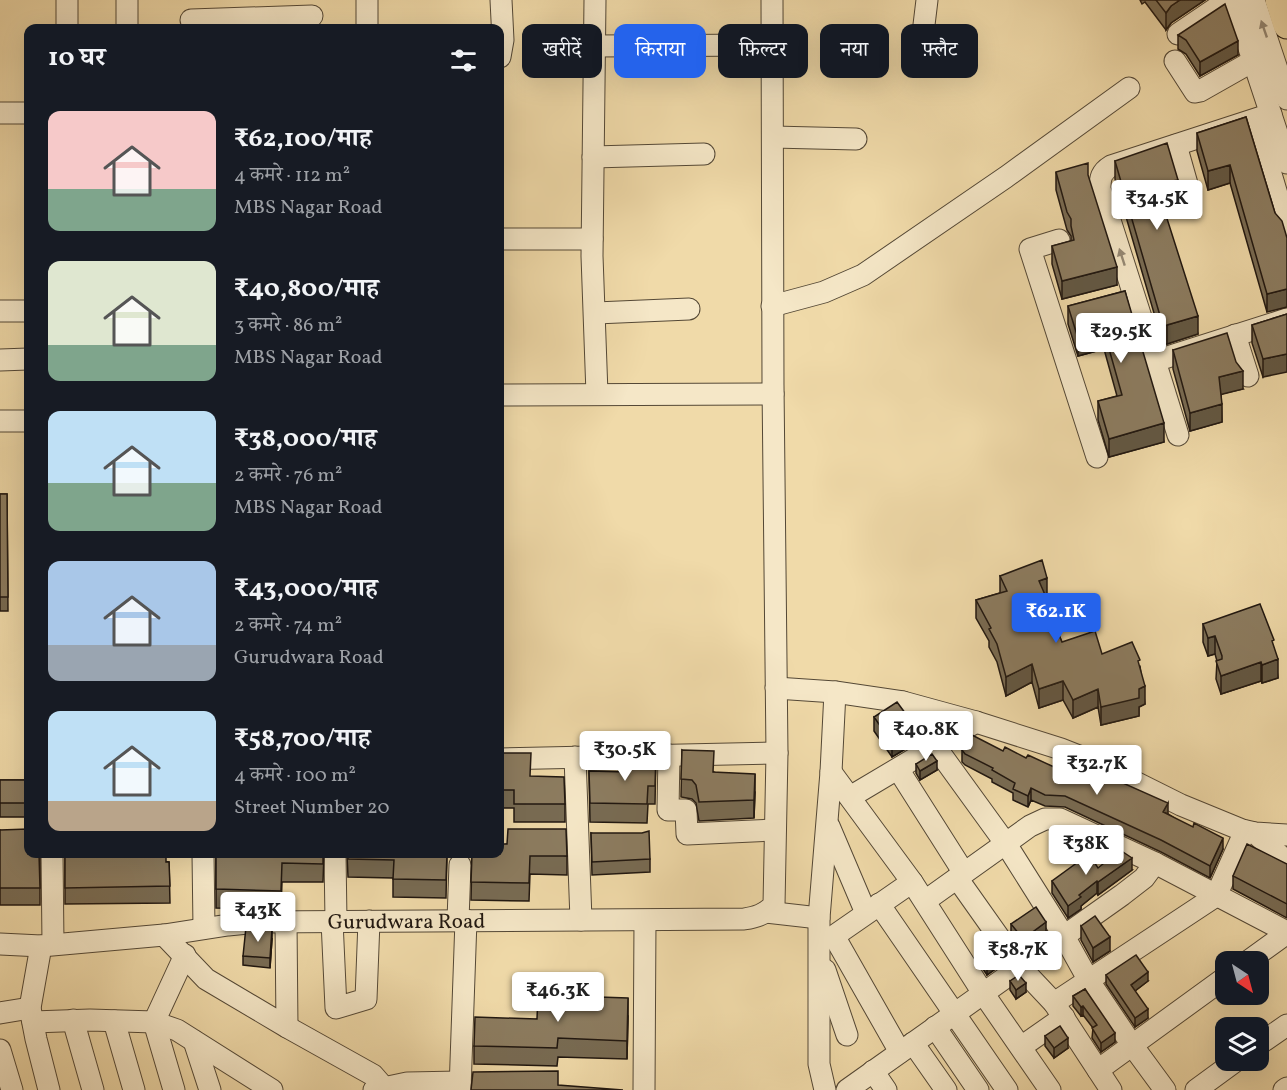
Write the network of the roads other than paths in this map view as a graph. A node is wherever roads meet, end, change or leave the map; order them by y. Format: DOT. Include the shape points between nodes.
graph roads {
  1 [pos="67,0"];
  2 [pos="127,0"];
  3 [pos="366,0"];
  4 [pos="501,0"];
  5 [pos="595,0"];
  6 [pos="772,0"];
  7 [pos="927,0"];
  8 [pos="1228,0"];
  9 [pos="1233,0"];
  10 [pos="1254,0"];
  11 [pos="1279,0"];
  12 [pos="191,16"];
  13 [pos="312,16"];
  14 [pos="67,24"];
  15 [pos="127,24"];
  16 [pos="367,24"];
  17 [pos="502,24"];
  18 [pos="594,24"];
  19 [pos="772,24"];
  20 [pos="924,24"];
  21 [pos="1287,25"];
  22 [pos="1178,34"];
  23 [pos="718,45"];
  24 [pos="602,46"];
  25 [pos="1175,61"];
  26 [pos="1253,61"];
  27 [pos="594,78"];
  28 [pos="772,78"];
  29 [pos="1129,88"];
  30 [pos="1287,99"];
  31 [pos="0,113"];
  32 [pos="24,113"];
  33 [pos="1263,117"];
  34 [pos="773,137"];
  35 [pos="856,139"];
  36 [pos="1176,145"];
  37 [pos="704,154"];
  38 [pos="593,157"];
  39 [pos="1287,163"];
  40 [pos="1189,191"];
  41 [pos="1287,228"];
  42 [pos="504,239"];
  43 [pos="592,239"];
  44 [pos="1059,240"];
  45 [pos="772,306"];
  46 [pos="689,309"];
  47 [pos="0,311"];
  48 [pos="24,311"];
  49 [pos="596,313"];
  50 [pos="1287,319"];
  51 [pos="1235,335"];
  52 [pos="24,359"];
  53 [pos="0,360"];
  54 [pos="1155,361"];
  55 [pos="1248,376"];
  56 [pos="597,394"];
  57 [pos="773,394"];
  58 [pos="504,395"];
  59 [pos="0,421"];
  60 [pos="24,421"];
  61 [pos="1178,435"];
  62 [pos="1097,457"];
  63 [pos="776,688"];
  64 [pos="835,693"];
  65 [pos="903,702"];
  66 [pos="976,722"];
  67 [pos="934,746"];
  68 [pos="777,753"];
  69 [pos="669,755"];
  70 [pos="575,758"];
  71 [pos="504,759"];
  72 [pos="898,769"];
  73 [pos="831,772"];
  74 [pos="850,797"];
  75 [pos="827,822"];
  76 [pos="775,830"];
  77 [pos="1250,832"];
  78 [pos="555,834"];
  79 [pos="578,834"];
  80 [pos="599,834"];
  81 [pos="1287,835"];
  82 [pos="1006,844"];
  83 [pos="52,858"];
  84 [pos="203,858"];
  85 [pos="335,858"];
  86 [pos="1287,862"];
  87 [pos="1155,863"];
  88 [pos="460,864"];
  89 [pos="961,876"];
  90 [pos="912,882"];
  91 [pos="1216,896"];
  92 [pos="925,901"];
  93 [pos="873,909"];
  94 [pos="766,912"];
  95 [pos="819,918"];
  96 [pos="462,920"];
  97 [pos="581,920"];
  98 [pos="334,921"];
  99 [pos="369,921"];
  100 [pos="645,921"];
  101 [pos="286,922"];
  102 [pos="204,928"];
  103 [pos="1287,932"];
  104 [pos="164,935"];
  105 [pos="1064,936"];
  106 [pos="0,944"];
  107 [pos="47,945"];
  108 [pos="1262,951"];
  109 [pos="819,953"];
  110 [pos="185,955"];
  111 [pos="1020,967"];
  112 [pos="1089,981"];
  113 [pos="1215,985"];
  114 [pos="983,993"];
  115 [pos="1059,1010"];
  116 [pos="0,1013"];
  117 [pos="953,1014"];
  118 [pos="31,1015"];
  119 [pos="73,1020"];
  120 [pos="114,1022"];
  121 [pos="154,1022"];
  122 [pos="1287,1025"];
  123 [pos="287,1027"];
  124 [pos="935,1027"];
  125 [pos="847,1035"];
  126 [pos="1269,1037"];
  127 [pos="194,1041"];
  128 [pos="1132,1045"];
  129 [pos="907,1047"];
  130 [pos="1021,1047"];
  131 [pos="0,1050"];
  132 [pos="1098,1070"];
  133 [pos="873,1071"];
  134 [pos="1222,1071"];
  135 [pos="484,1078"];
  136 [pos="460,1083"];
  137 [pos="381,1089"];
  138 [pos="12,1090"];
  139 [pos="49,1090"];
  140 [pos="93,1090"];
  141 [pos="134,1090"];
  142 [pos="174,1090"];
  143 [pos="210,1090"];
  144 [pos="272,1090"];
  145 [pos="644,1090"];
  146 [pos="825,1090"];
  147 [pos="847,1090"];
  148 [pos="886,1090"];
  149 [pos="946,1090"];
  150 [pos="978,1090"];
  151 [pos="1007,1090"];
  152 [pos="1050,1090"];
  153 [pos="1111,1090"];
  154 [pos="1165,1090"];
  155 [pos="1196,1090"];
  1 -- 14 [label="street"];
  2 -- 15 [label="street"];
  3 -- 16 [label="street"];
  4 -- 17 [label="street"];
  5 -- 18 [label="street"];
  6 -- 19 [label="street"];
  7 -- 20 [label="street"];
  8 -- 22 [label="street"];
  9 -- 26 [label="street"];
  30 -- 10 [label="street, one-way"];
  11 -- 21 [label="main road"];
  12 -- 13 [label="street"];
  23 -- 24 [label="street"];
  25 -- 26 [label="street" via="1195,92"];
  26 -- 33 [label="street"];
  27 -- 38 [label="street"];
  28 -- 34 [label="street"];
  29 -- 45 [label="street" via="863,275 824,292"];
  31 -- 32 [label="street"];
  33 -- 36 [label="street"];
  33 -- 39 [label="street"];
  33 -- 41 [label="street"];
  34 -- 35 [label="street"];
  34 -- 45 [label="street"];
  36 -- 40 [label="street"];
  54 -- 36 [label="street, one-way" via="1123,296 1100,180 1102,171 1111,166"];
  37 -- 38 [label="street"];
  38 -- 43 [label="street"];
  42 -- 43 [label="street"];
  43 -- 49 [label="street"];
  44 -- 62 [label="street" via="1030,249 1062,312"];
  45 -- 57 [label="street"];
  46 -- 49 [label="street"];
  47 -- 48 [label="street"];
  49 -- 56 [label="street"];
  50 -- 51 [label="street"];
  51 -- 54 [label="street"];
  51 -- 55 [label="street"];
  52 -- 53 [label="street"];
  54 -- 61 [label="street"];
  56 -- 57 [label="street"];
  56 -- 58 [label="street"];
  57 -- 63 [label="street"];
  59 -- 60 [label="street"];
  63 -- 64 [label="street"];
  63 -- 68 [label="street"];
  64 -- 65 [label="street"];
  64 -- 73 [label="street"];
  65 -- 66 [label="street"];
  65 -- 67 [label="street"];
  66 -- 67 [label="street"];
  66 -- 77 [label="street" via="1099,764 1180,805"];
  67 -- 72 [label="street"];
  67 -- 82 [label="street"];
  68 -- 69 [label="street"];
  68 -- 76 [label="street"];
  69 -- 70 [label="street"];
  69 -- 76 [label="street" via="668,810 686,810 687,834"];
  70 -- 71 [label="street"];
  70 -- 79 [label="street"];
  72 -- 74 [label="street"];
  72 -- 89 [label="street"];
  73 -- 74 [label="street"];
  73 -- 75 [label="street"];
  74 -- 90 [label="street"];
  75 -- 93 [label="street"];
  75 -- 95 [label="street"];
  76 -- 94 [label="street" via="774,905"];
  77 -- 81 [label="street"];
  77 -- 86 [label="street"];
  77 -- 91 [label="street"];
  78 -- 79 [label="street"];
  79 -- 80 [label="street"];
  79 -- 97 [label="street"];
  82 -- 87 [label="street" via="1045,819 1060,819"];
  82 -- 89 [label="street"];
  82 -- 105 [label="street"];
  83 -- 107 [label="street"];
  84 -- 102 [label="street"];
  85 -- 98 [label="street"];
  87 -- 91 [label="street"];
  87 -- 105 [label="street" via="1130,889"];
  88 -- 96 [label="street"];
  89 -- 92 [label="street"];
  89 -- 111 [label="street"];
  90 -- 92 [label="street"];
  90 -- 93 [label="street"];
  91 -- 103 [label="street"];
  91 -- 112 [label="street"];
  92 -- 114 [label="street"];
  93 -- 117 [label="street"];
  93 -- 129 [label="street" via="834,936"];
  94 -- 95 [label="street"];
  94 -- 100 [label="street, Gurudwara Road" via="744,919"];
  95 -- 109 [label="street"];
  96 -- 97 [label="street, Gurudwara Road"];
  96 -- 99 [label="street, Gurudwara Road"];
  96 -- 136 [label="street"];
  97 -- 100 [label="street, Gurudwara Road"];
  98 -- 99 [label="street, Gurudwara Road"];
  98 -- 99 [label="street" via="336,1008 366,999"];
  98 -- 101 [label="street, Gurudwara Road"];
  100 -- 145 [label="street"];
  101 -- 102 [label="street, Gurudwara Road"];
  101 -- 123 [label="street"];
  102 -- 104 [label="street, Gurudwara Road"];
  103 -- 108 [label="street"];
  104 -- 107 [label="street, Gurudwara Road"];
  104 -- 110 [label="street"];
  105 -- 111 [label="street"];
  105 -- 112 [label="street"];
  106 -- 107 [label="street, Gurudwara Road"];
  107 -- 118 [label="street"];
  109 -- 125 [label="street"];
  109 -- 146 [label="street" via="819,1064"];
  110 -- 121 [label="street"];
  110 -- 123 [label="street" via="206,979"];
  111 -- 114 [label="street"];
  111 -- 115 [label="street"];
  112 -- 115 [label="street"];
  112 -- 128 [label="street"];
  113 -- 128 [label="street"];
  114 -- 117 [label="street"];
  114 -- 130 [label="street"];
  115 -- 130 [label="street"];
  115 -- 132 [label="street"];
  116 -- 118 [label="street"];
  117 -- 124 [label="street"];
  117 -- 151 [label="street"];
  118 -- 119 [label="street"];
  118 -- 139 [label="street"];
  119 -- 120 [label="street"];
  119 -- 140 [label="street"];
  120 -- 121 [label="street"];
  120 -- 141 [label="street"];
  121 -- 127 [label="street"];
  121 -- 142 [label="street"];
  122 -- 126 [label="street"];
  123 -- 137 [label="street" via="373,1075"];
  124 -- 129 [label="street"];
  124 -- 150 [label="street"];
  127 -- 143 [label="street"];
  127 -- 144 [label="street"];
  128 -- 132 [label="street"];
  128 -- 154 [label="street"];
  129 -- 133 [label="street"];
  129 -- 149 [label="street"];
  130 -- 152 [label="street"];
  131 -- 138 [label="street"];
  132 -- 153 [label="street"];
  133 -- 147 [label="street"];
  133 -- 148 [label="street"];
  134 -- 155 [label="street"];
  135 -- 136 [label="street"];
  136 -- 137 [label="street" via="408,1083"];
}
